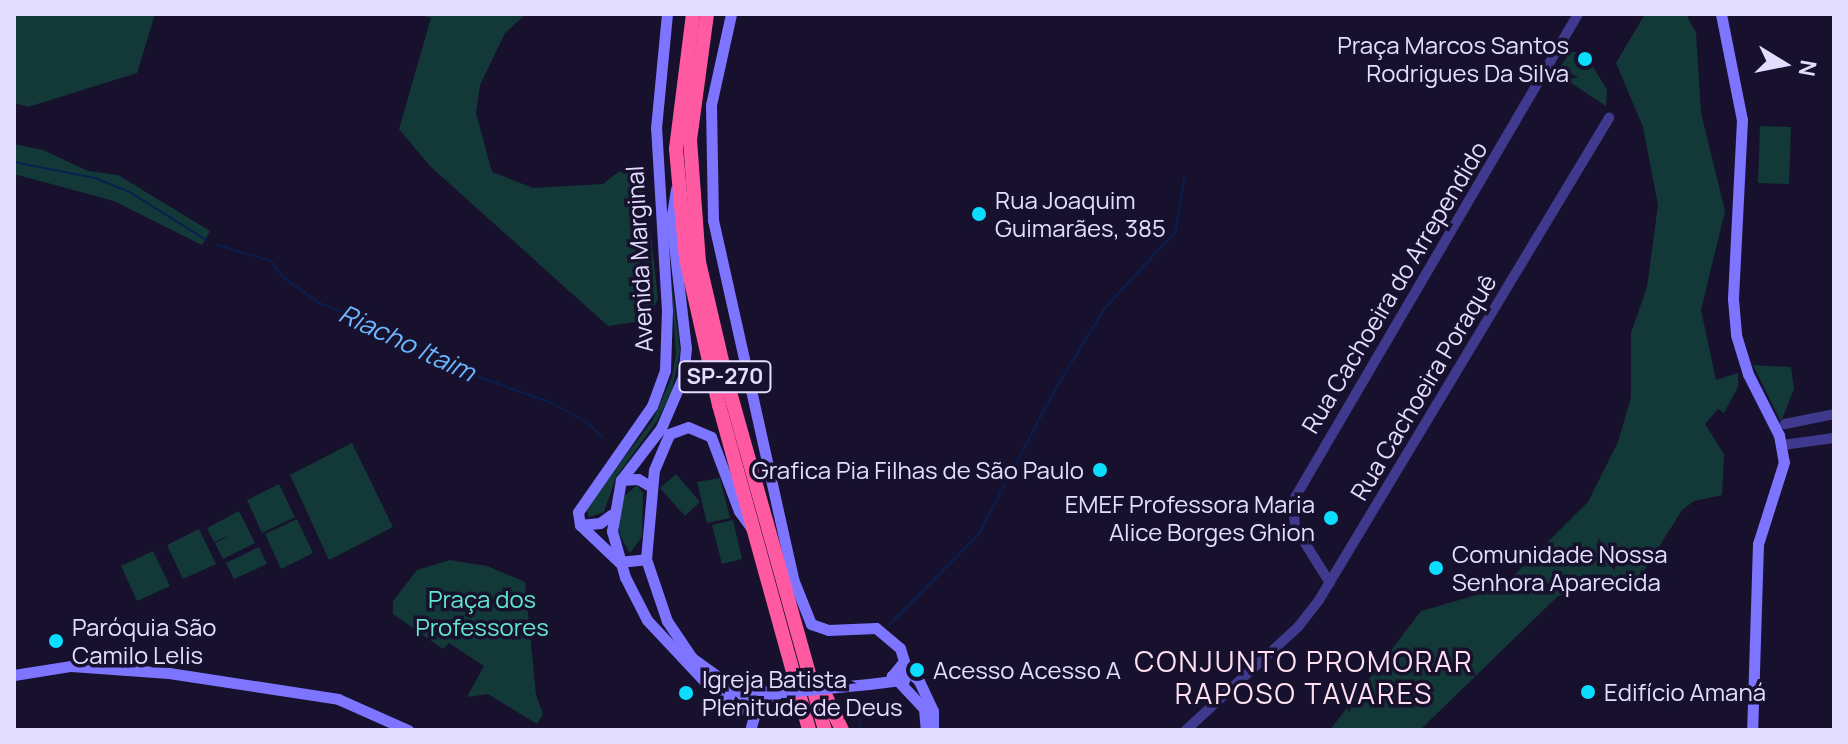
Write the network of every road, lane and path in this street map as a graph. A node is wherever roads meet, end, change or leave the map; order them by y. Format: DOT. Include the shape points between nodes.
graph roads {
  1 [pos="667,14"];
  2 [pos="693,14"];
  3 [pos="707,14"];
  4 [pos="715,14"];
  5 [pos="731,14"];
  6 [pos="1721,14"];
  7 [pos="1576,18"];
  8 [pos="695,75"];
  9 [pos="1609,118"];
  10 [pos="677,181"];
  11 [pos="1834,414"];
  12 [pos="1785,424"];
  13 [pos="1834,438"];
  14 [pos="1783,445"];
  15 [pos="621,480"];
  16 [pos="652,487"];
  17 [pos="611,515"];
  18 [pos="580,525"];
  19 [pos="753,530"];
  20 [pos="646,559"];
  21 [pos="619,562"];
  22 [pos="1330,583"];
  23 [pos="798,634"];
  24 [pos="890,638"];
  25 [pos="907,669"];
  26 [pos="14,675"];
  27 [pos="895,676"];
  28 [pos="737,690"];
  29 [pos="785,692"];
  30 [pos="759,699"];
  31 [pos="735,706"];
  32 [pos="751,729"];
  33 [pos="408,730"];
  34 [pos="809,730"];
  35 [pos="825,730"];
  36 [pos="842,730"];
  37 [pos="926,730"];
  38 [pos="933,730"];
  39 [pos="1186,730"];
  40 [pos="1752,730"];
  1 -- 18 [label="main road, Avenida Marginal" via="656,128 667,311 665,370 652,406 580,507"];
  2 -- 10 [label="highway, SP-270" via="682,75"];
  3 -- 8 [label="highway, SP-270"];
  4 -- 8 [label="highway"];
  5 -- 24 [label="main road" via="711,105 713,220 791,570 803,612 815,627 867,625"];
  6 -- 14 [label="main road" via="1742,120 1733,299 1736,335 1748,374"];
  7 -- 22 [label="street, Rua Cachoeira do Arrependido" via="1293,501 1295,527"];
  8 -- 23 [label="highway, SP-270" via="690,178 699,262"];
  9 -- 22 [label="street, Rua Cachoeira Poraquê"];
  10 -- 15 [label="main road, Avenida Marginal" via="671,219 686,348 683,377 661,428"];
  10 -- 19 [label="highway, SP-270" via="693,300"];
  11 -- 12 [label="street"];
  13 -- 14 [label="street"];
  14 -- 40 [label="main road" via="1781,478 1758,544"];
  15 -- 16 [label="main road" via="638,479"];
  15 -- 17 [label="main road, Avenida Marginal"];
  16 -- 19 [label="main road" via="669,434 688,427 704,431 718,446 739,511"];
  16 -- 20 [label="main road"];
  17 -- 18 [label="main road" via="600,523"];
  17 -- 21 [label="main road, Avenida Marginal"];
  18 -- 21 [label="main road, Avenida Marginal"];
  19 -- 34 [label="highway, SP-270"];
  20 -- 21 [label="main road"];
  20 -- 28 [label="main road" via="667,621 692,658"];
  21 -- 31 [label="main road, Avenida Marginal" via="647,620"];
  22 -- 39 [label="street, Rua Cachoeira Poraquê" via="1298,627"];
  23 -- 35 [label="highway, SP-270"];
  23 -- 36 [label="highway"];
  24 -- 25 [label="main road"];
  24 -- 27 [label="main road"];
  25 -- 27 [label="main road"];
  25 -- 38 [label="main road" via="929,699"];
  26 -- 33 [label="main road" via="71,666 169,673 338,699"];
  27 -- 29 [label="main road, bridge" via="869,684"];
  27 -- 37 [label="main road" via="924,709"];
  28 -- 29 [label="main road"];
  28 -- 31 [label="main road"];
  28 -- 31 [label="main road" via="744,696"];
  29 -- 30 [label="main road"];
  30 -- 31 [label="main road"];
  30 -- 32 [label="main road"];
  31 -- 32 [label="main road"];
}
